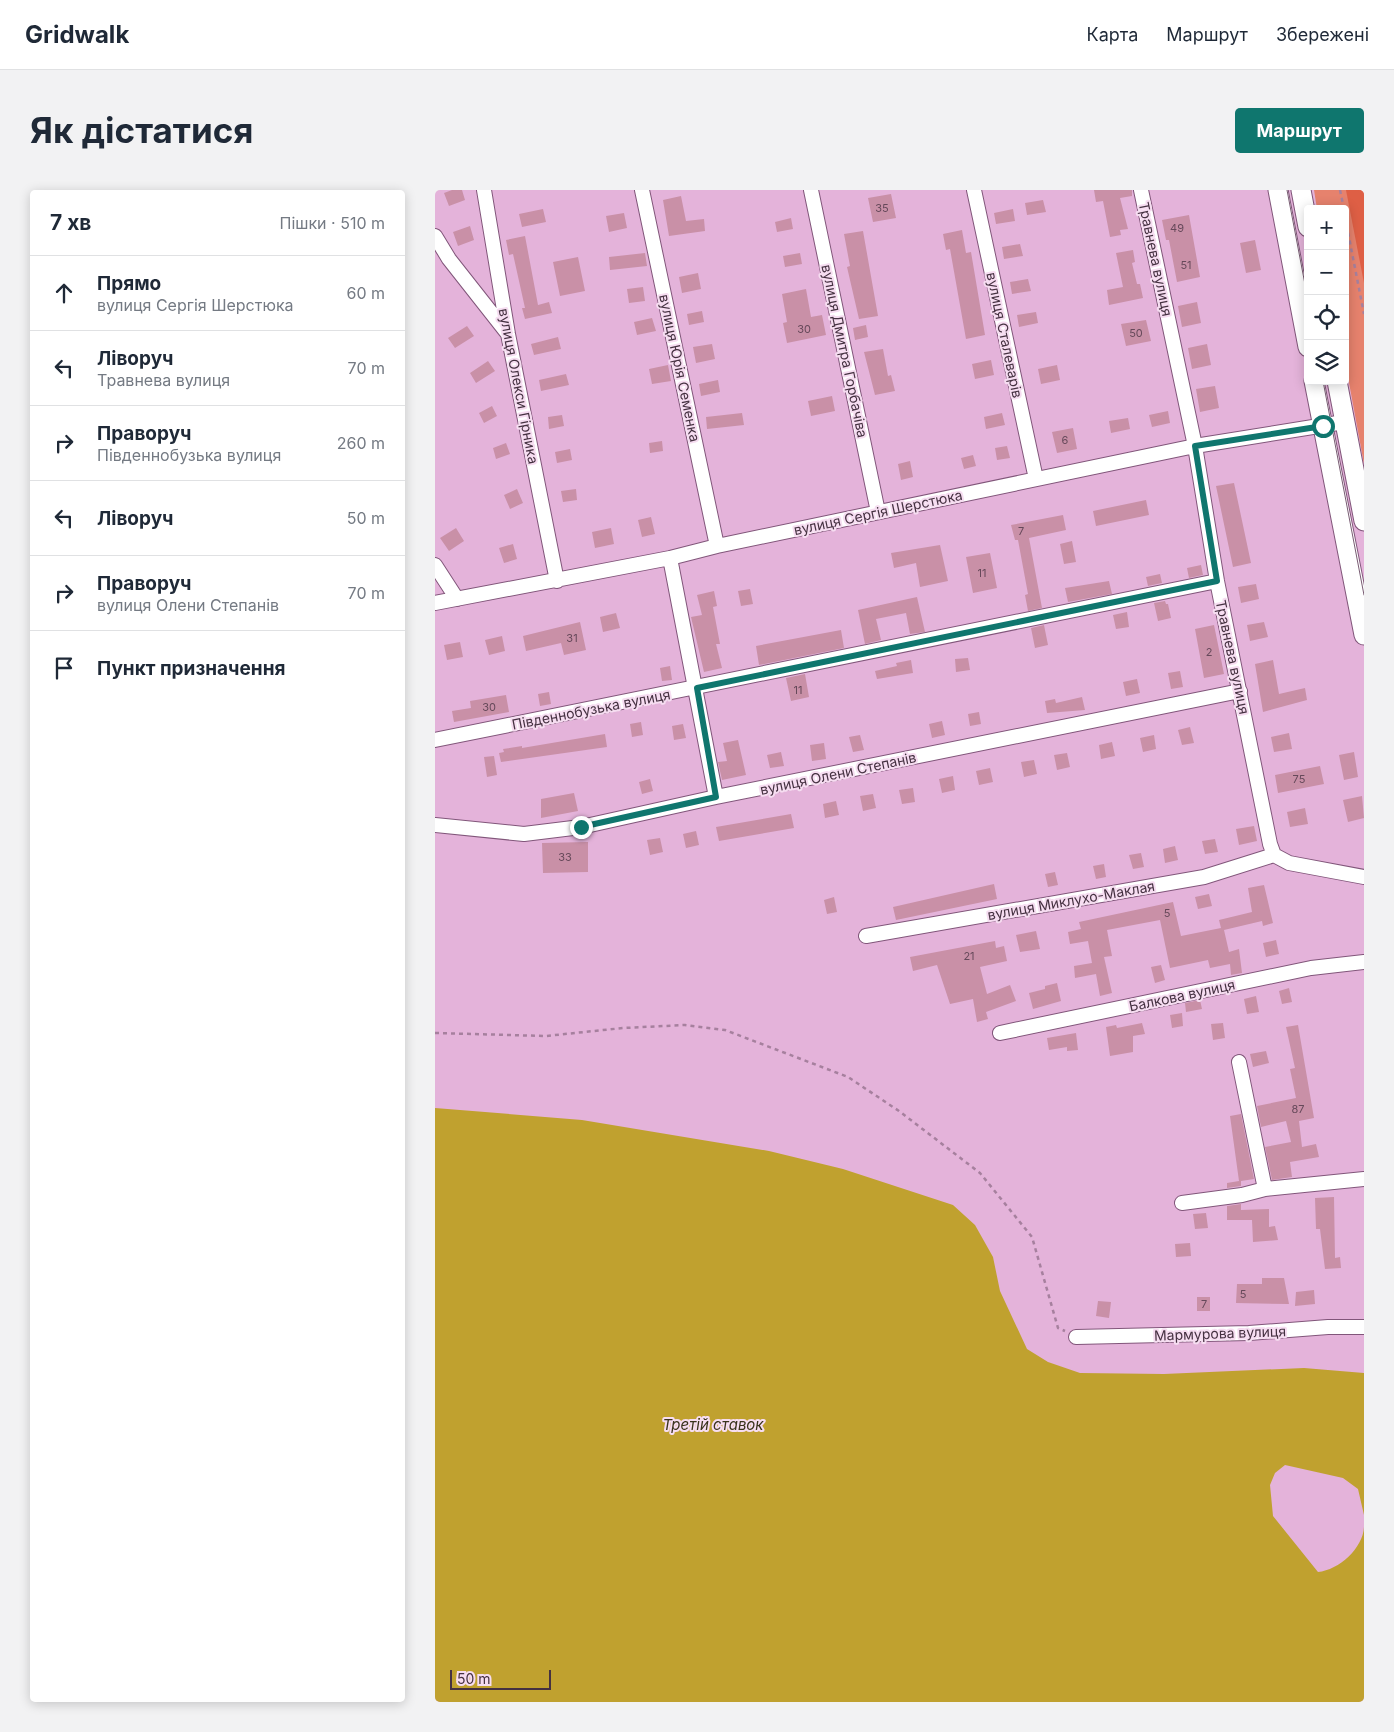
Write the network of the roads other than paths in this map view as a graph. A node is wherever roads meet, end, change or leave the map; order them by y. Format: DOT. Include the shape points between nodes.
graph roads {
  1 [pos="484,190"];
  2 [pos="642,190"];
  3 [pos="811,190"];
  4 [pos="974,190"];
  5 [pos="1141,190"];
  6 [pos="1278,190"];
  7 [pos="1301,190"];
  8 [pos="1304,206"];
  9 [pos="435,236"];
  10 [pos="508,334"];
  11 [pos="1307,340"];
  12 [pos="1315,385"];
  13 [pos="1338,385"];
  14 [pos="1344,422"];
  15 [pos="1323,426"];
  16 [pos="1195,446"];
  17 [pos="1036,479"];
  18 [pos="878,512"];
  19 [pos="1364,522"];
  20 [pos="717,546"];
  21 [pos="670,558"];
  22 [pos="435,565"];
  23 [pos="557,581"];
  24 [pos="1217,581"];
  25 [pos="457,599"];
  26 [pos="435,603"];
  27 [pos="1364,635"];
  28 [pos="697,688"];
  29 [pos="1240,691"];
  30 [pos="435,740"];
  31 [pos="716,797"];
  32 [pos="435,825"];
  33 [pos="1275,855"];
  34 [pos="1364,877"];
  35 [pos="866,936"];
  36 [pos="1364,962"];
  37 [pos="1000,1034"];
  38 [pos="1239,1062"];
  39 [pos="1364,1179"];
  40 [pos="1265,1189"];
  41 [pos="1182,1203"];
  42 [pos="1364,1327"];
  43 [pos="1076,1337"];
  1 -- 10 [label="street, вулиця Олекси Гірника"];
  2 -- 20 [label="street, вулиця Юрія Семенка"];
  3 -- 18 [label="street, вулиця Дмитра Горбачіва"];
  4 -- 17 [label="street, вулиця Сталеварів"];
  5 -- 16 [label="street, Травнева вулиця"];
  6 -- 11 [label="main road"];
  7 -- 8 [label="main road"];
  9 -- 10 [label="street" via="449,259"];
  10 -- 23 [label="street, вулиця Олекси Гірника"];
  12 -- 15 [label="main road"];
  13 -- 14 [label="main road"];
  14 -- 15 [label="street, вулиця Сергія Шерстюка"];
  14 -- 19 [label="main road"];
  15 -- 16 [label="street, вулиця Сергія Шерстюка"];
  15 -- 27 [label="main road"];
  16 -- 17 [label="street, вулиця Сергія Шерстюка"];
  16 -- 24 [label="street, Травнева вулиця"];
  17 -- 18 [label="street, вулиця Сергія Шерстюка"];
  18 -- 20 [label="street, вулиця Сергія Шерстюка"];
  20 -- 21 [label="street, вулиця Сергія Шерстюка"];
  21 -- 23 [label="street, вулиця Сергія Шерстюка"];
  21 -- 28 [label="street"];
  22 -- 25 [label="street"];
  23 -- 25 [label="street, вулиця Сергія Шерстюка"];
  24 -- 28 [label="street, Південнобузька вулиця"];
  24 -- 29 [label="street, Травнева вулиця"];
  25 -- 26 [label="street, вулиця Сергія Шерстюка"];
  28 -- 30 [label="street, Південнобузька вулиця"];
  28 -- 31 [label="street"];
  29 -- 31 [label="street, вулиця Олени Степанів"];
  29 -- 33 [label="street, Травнева вулиця" via="1270,844"];
  31 -- 32 [label="street, вулиця Олени Степанів" via="581,827 524,834"];
  33 -- 34 [label="street" via="1289,863"];
  33 -- 35 [label="street, вулиця Миклухо-Маклая" via="1204,877"];
  36 -- 37 [label="street, Балкова вулиця" via="1311,968"];
  38 -- 40 [label="street"];
  39 -- 40 [label="street"];
  40 -- 41 [label="street"];
  42 -- 43 [label="street, Мармурова вулиця"];
}
